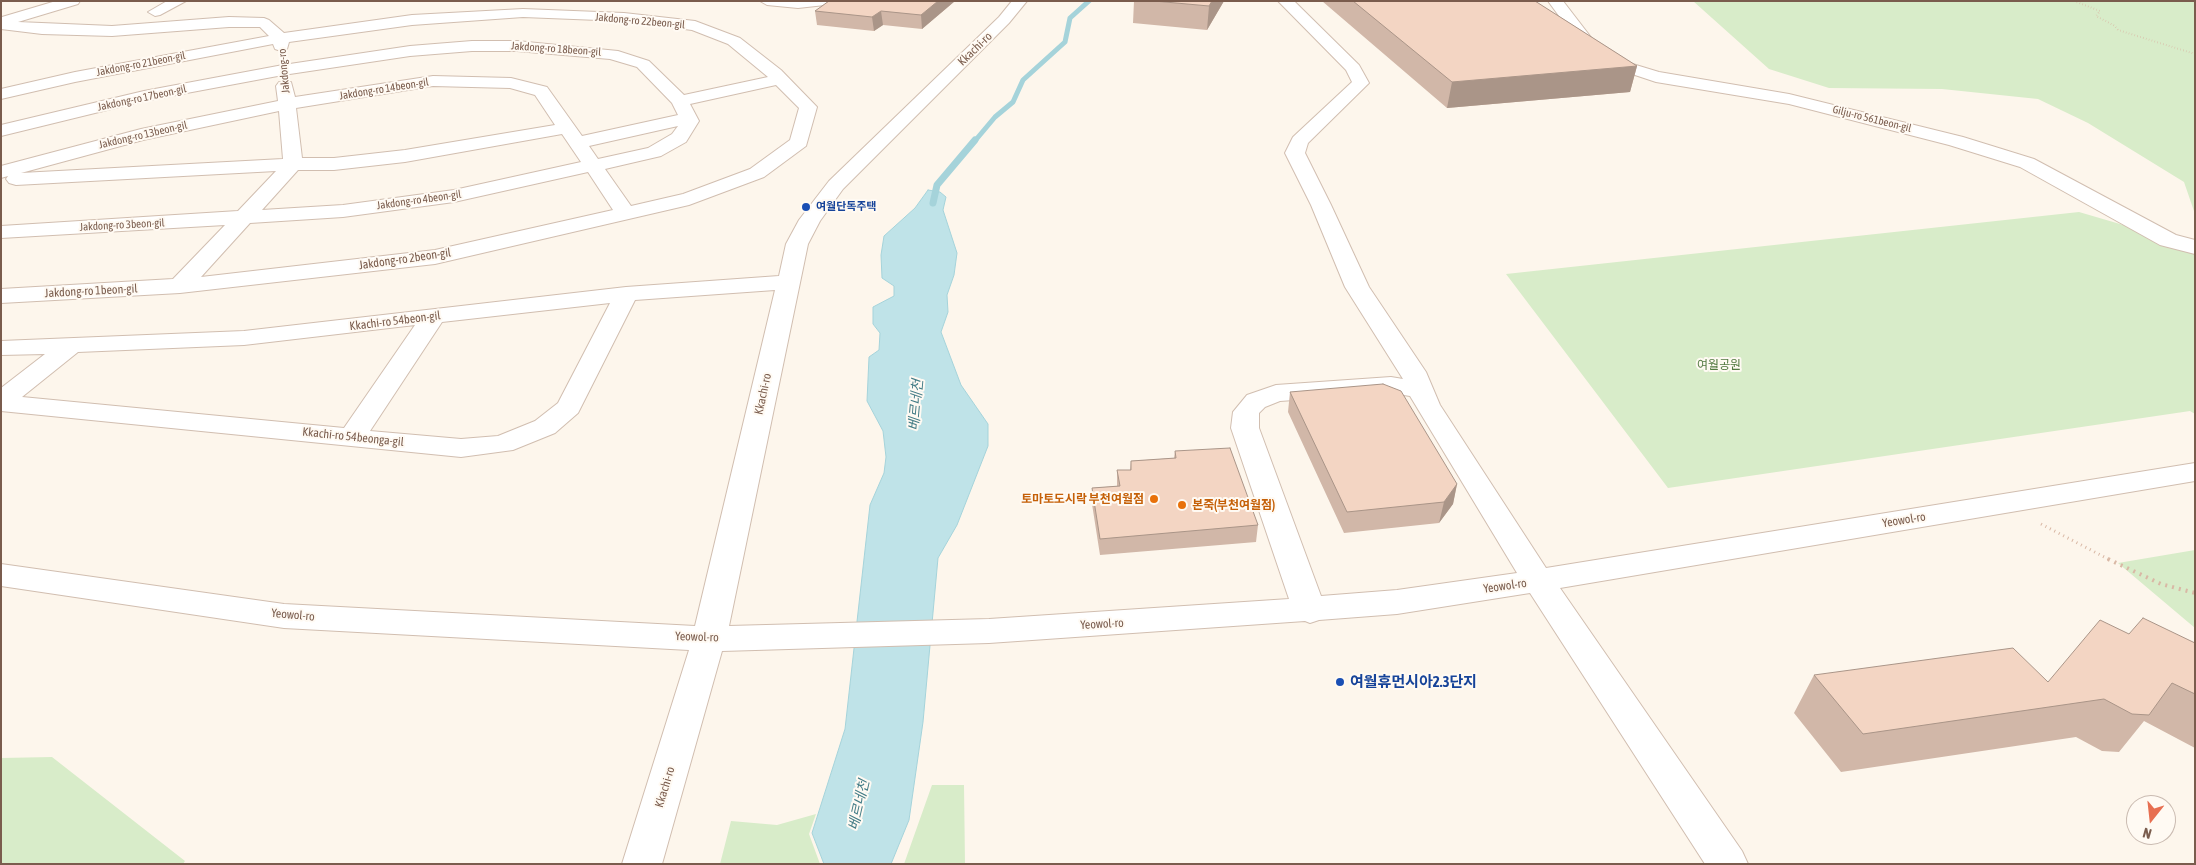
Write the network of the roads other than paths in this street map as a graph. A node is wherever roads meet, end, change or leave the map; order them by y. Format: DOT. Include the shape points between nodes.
graph roads {
  1 [pos="73,1"];
  2 [pos="179,1"];
  3 [pos="767,1"];
  4 [pos="1020,1"];
  5 [pos="1285,1"];
  6 [pos="1555,1"];
  7 [pos="824,2"];
  8 [pos="155,12"];
  9 [pos="624,17"];
  10 [pos="1,23"];
  11 [pos="280,38"];
  12 [pos="569,49"];
  13 [pos="544,64"];
  14 [pos="284,70"];
  15 [pos="528,73"];
  16 [pos="780,79"];
  17 [pos="511,83"];
  18 [pos="1,94"];
  19 [pos="287,104"];
  20 [pos="684,109"];
  21 [pos="1,131"];
  22 [pos="572,135"];
  23 [pos="292,164"];
  24 [pos="593,166"];
  25 [pos="1,172"];
  26 [pos="1,180"];
  27 [pos="626,213"];
  28 [pos="242,219"];
  29 [pos="1,232"];
  30 [pos="2195,247"];
  31 [pos="788,282"];
  32 [pos="180,286"];
  33 [pos="626,294"];
  34 [pos="1,296"];
  35 [pos="434,316"];
  36 [pos="72,345"];
  37 [pos="1,348"];
  38 [pos="1419,389"];
  39 [pos="1,402"];
  40 [pos="352,437"];
  41 [pos="2195,472"];
  42 [pos="1,575"];
  43 [pos="1538,581"];
  44 [pos="1310,610"];
  45 [pos="709,639"];
  46 [pos="642,864"];
  47 [pos="1728,864"];
  1 -- 10 [label="street"];
  2 -- 8 [label="street"];
  3 -- 7 [label="street"];
  4 -- 31 [label="street, Kkachi-ro" via="836,185 797,244"];
  5 -- 38 [label="street" via="1353,68 1361,83 1300,140 1295,153 1357,287 1413,372"];
  6 -- 30 [label="street, Gilju-ro 561beon-gil" via="1587,43 1620,65 1656,76 1789,99 1956,140 2027,162 2168,240"];
  9 -- 11 [label="street, Jakdong-ro 22beon-gil" via="514,14 412,20"];
  9 -- 12 [label="street"];
  9 -- 16 [label="street, Jakdong-ro 22beon-gil" via="695,26 734,42"];
  10 -- 11 [label="street, Jakdong-ro" via="42,29 112,31 229,22 264,23"];
  11 -- 14 [label="street, Jakdong-ro"];
  11 -- 18 [label="street, Jakdong-ro 21beon-gil" via="75,76"];
  12 -- 13 [label="street"];
  12 -- 14 [label="street, Jakdong-ro 18beon-gil" via="463,46"];
  12 -- 20 [label="street, Jakdong-ro 18beon-gil" via="612,54 643,64"];
  14 -- 19 [label="street, Jakdong-ro"];
  14 -- 21 [label="street, Jakdong-ro 17beon-gil" via="144,96"];
  15 -- 17 [label="street"];
  16 -- 20 [label="street"];
  16 -- 27 [label="street, Jakdong-ro 22beon-gil" via="808,107 798,142 757,173 689,199"];
  17 -- 19 [label="street, Jakdong-ro 14beon-gil" via="433,81"];
  17 -- 22 [label="street, Jakdong-ro 14beon-gil" via="541,91"];
  19 -- 23 [label="street, Jakdong-ro"];
  19 -- 25 [label="street, Jakdong-ro 13beon-gil" via="142,135"];
  20 -- 22 [label="street"];
  20 -- 24 [label="street" via="690,121 679,138 654,152"];
  22 -- 23 [label="street" via="334,164"];
  22 -- 24 [label="street, Jakdong-ro 14beon-gil"];
  23 -- 26 [label="street"];
  23 -- 28 [label="street"];
  24 -- 27 [label="street, Jakdong-ro 14beon-gil"];
  24 -- 28 [label="street, Jakdong-ro 4beon-gil" via="454,196 343,211"];
  27 -- 32 [label="street, Jakdong-ro 2beon-gil" via="435,257"];
  28 -- 29 [label="street, Jakdong-ro 3beon-gil"];
  28 -- 32 [label="street"];
  31 -- 33 [label="street, Kkachi-ro 54beon-gil"];
  31 -- 45 [label="street, Kkachi-ro"];
  32 -- 34 [label="street, Jakdong-ro 1beon-gil"];
  33 -- 35 [label="street, Kkachi-ro 54beon-gil"];
  33 -- 40 [label="street, Kkachi-ro 54beonga-gil" via="569,407 545,427 503,444 461,448"];
  35 -- 36 [label="street, Kkachi-ro 54beon-gil" via="244,338"];
  35 -- 40 [label="street"];
  36 -- 37 [label="street, Kkachi-ro 54beon-gil"];
  36 -- 39 [label="street"];
  38 -- 43 [label="street"];
  38 -- 44 [label="street" via="1391,385 1276,393 1256,401 1246,412 1246,428"];
  39 -- 40 [label="street, Kkachi-ro 54beonga-gil"];
  41 -- 43 [label="street, Yeowol-ro"];
  42 -- 45 [label="street, Yeowol-ro" via="284,616"];
  43 -- 44 [label="street, Yeowol-ro" via="1397,602"];
  43 -- 47 [label="street"];
  44 -- 45 [label="street, Yeowol-ro" via="988,631"];
  45 -- 46 [label="street, Kkachi-ro"];
}
